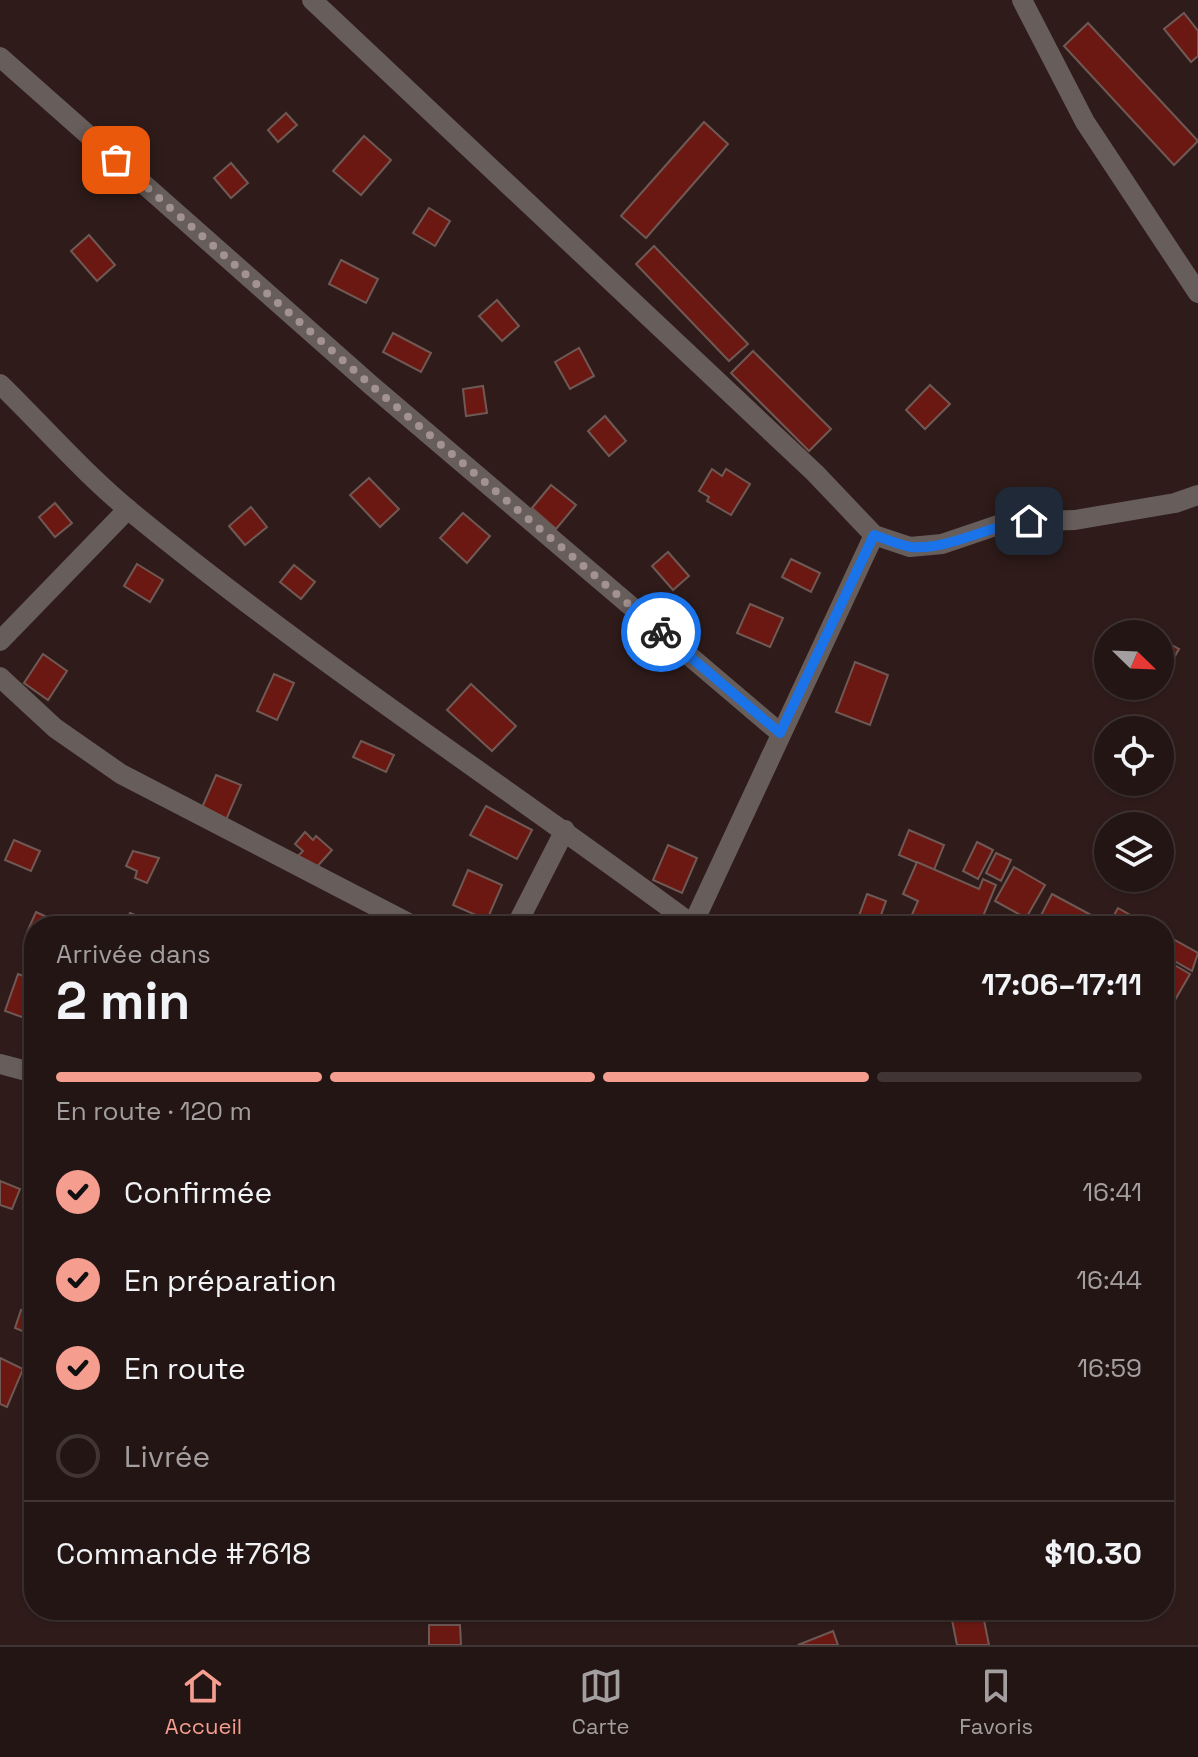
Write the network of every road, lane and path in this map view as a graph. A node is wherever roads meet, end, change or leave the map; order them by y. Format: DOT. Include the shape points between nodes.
graph roads {
  1 [pos="312,0"];
  2 [pos="1022,0"];
  3 [pos="0,57"];
  4 [pos="1198,293"];
  5 [pos="0,384"];
  6 [pos="1198,495"];
  7 [pos="128,509"];
  8 [pos="874,535"];
  9 [pos="0,641"];
  10 [pos="0,677"];
  11 [pos="780,733"];
  12 [pos="565,830"];
  13 [pos="395,916"];
  14 [pos="521,916"];
  15 [pos="679,916"];
  16 [pos="697,916"];
  17 [pos="0,1064"];
  18 [pos="24,1070"];
  1 -- 8 [label="street" via="815,473"];
  2 -- 4 [label="street" via="1085,122"];
  3 -- 11 [label="street" via="372,386"];
  5 -- 7 [label="street"];
  6 -- 8 [label="street" via="1075,520 1007,522 942,544 910,547"];
  7 -- 9 [label="street"];
  7 -- 12 [label="street" via="338,672"];
  8 -- 11 [label="street"];
  10 -- 13 [label="street" via="55,728 121,774"];
  11 -- 16 [label="street"];
  12 -- 14 [label="street"];
  12 -- 15 [label="street"];
  17 -- 18 [label="street"];
}
